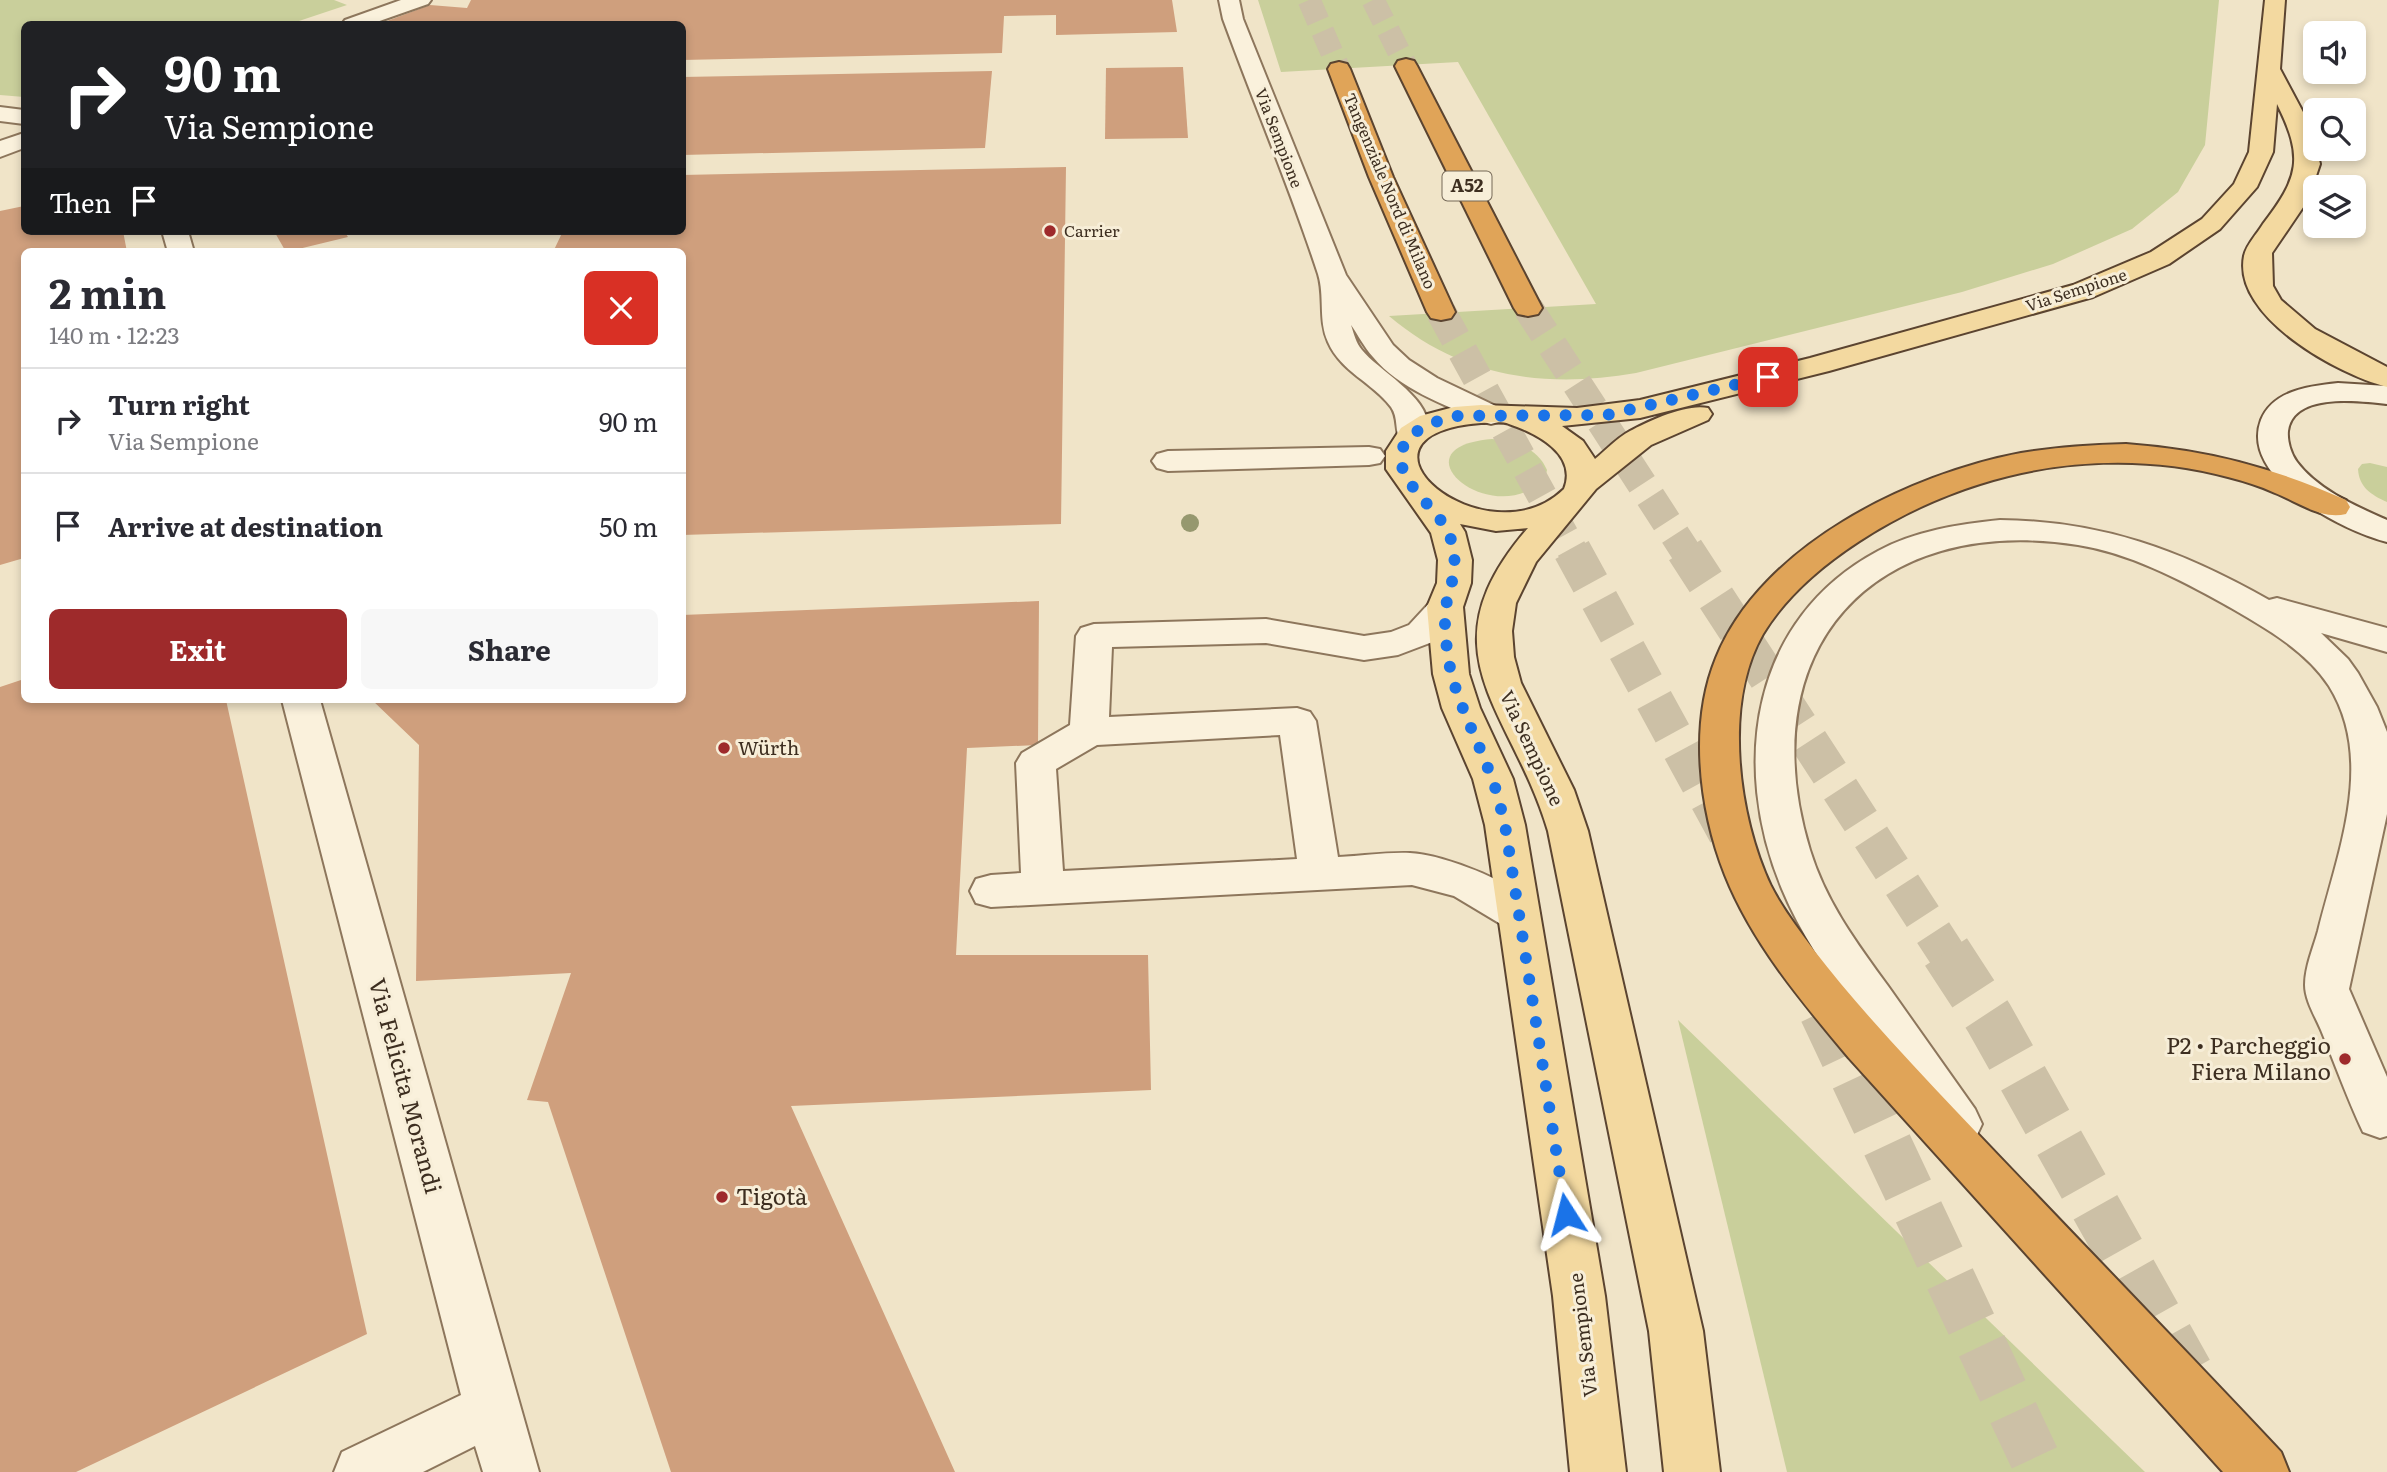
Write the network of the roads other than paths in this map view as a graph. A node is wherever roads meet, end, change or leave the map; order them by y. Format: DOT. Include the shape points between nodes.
graph roads {
  1 [pos="421,0"];
  2 [pos="1228,0"];
  3 [pos="2274,0"];
  4 [pos="361,21"];
  5 [pos="1406,66"];
  6 [pos="1339,69"];
  7 [pos="2270,71"];
  8 [pos="0,114"];
  9 [pos="21,117"];
  10 [pos="21,142"];
  11 [pos="0,149"];
  12 [pos="1332,275"];
  13 [pos="1528,308"];
  14 [pos="1441,312"];
  15 [pos="1819,365"];
  16 [pos="2387,378"];
  17 [pos="2387,395"];
  18 [pos="1500,416"];
  19 [pos="1408,459"];
  20 [pos="1168,461"];
  21 [pos="1578,492"];
  22 [pos="2333,507"];
  23 [pos="2387,532"];
  24 [pos="2387,559"];
  25 [pos="2206,581"];
  26 [pos="1445,607"];
  27 [pos="2387,640"];
  28 [pos="302,703"];
  29 [pos="1088,732"];
  30 [pos="1320,874"];
  31 [pos="1043,888"];
  32 [pos="991,891"];
  33 [pos="1519,914"];
  34 [pos="2385,1113"];
  35 [pos="2025,1220"];
  36 [pos="492,1409"];
  37 [pos="362,1472"];
  38 [pos="511,1472"];
  39 [pos="1598,1472"];
  40 [pos="1692,1472"];
  41 [pos="2261,1472"];
  1 -- 4 [label="street"];
  2 -- 12 [label="street, Via Sempione"];
  3 -- 7 [label="main road, Via Sempione"];
  5 -- 13 [label="highway, A52"];
  6 -- 14 [label="highway, Tangenziale Nord di Milano"];
  7 -- 15 [label="main road, Via Sempione" via="2255,168 2229,207 2190,239 2127,274 2083,291"];
  7 -- 16 [label="main road" via="2306,142 2308,163 2297,199 2258,253 2260,289 2268,303 2295,327"];
  8 -- 9 [label="street"];
  10 -- 11 [label="street"];
  12 -- 18 [label="street, Via Sempione" via="1383,351 1399,366 1426,384"];
  12 -- 19 [label="street, Via Sempione" via="1338,333 1348,352 1408,408 1414,422"];
  15 -- 18 [label="main road, Via Sempione" via="1607,415"];
  15 -- 21 [label="main road, Via Sempione" via="1640,439"];
  17 -- 22 [label="street" via="2353,392 2303,398 2280,413 2274,424 2274,445 2281,462 2308,490"];
  18 -- 19 [label="main road, Via Sempione" via="1454,416 1431,424"];
  18 -- 21 [label="main road" via="1536,424 1575,451 1584,467"];
  19 -- 20 [label="street" via="1384,453"];
  19 -- 21 [label="main road" via="1432,503 1460,514 1524,520 1552,512"];
  19 -- 26 [label="main road, Via Sempione" via="1448,532 1455,561 1454,583"];
  21 -- 40 [label="main road, Via Sempione" via="1510,575 1494,612 1492,638 1514,716 1553,787 1568,831 1676,1331"];
  22 -- 23 [label="street"];
  22 -- 24 [label="street"];
  22 -- 35 [label="highway" via="2265,476 2172,456 2104,452 1998,467 1918,495 1842,537 1769,603 1735,655 1719,728 1720,769 1728,818 1763,910 1819,990"];
  25 -- 27 [label="street" via="2305,618"];
  25 -- 34 [label="street" via="2251,605 2316,650 2342,677 2368,730 2372,756 2364,831 2327,989"];
  25 -- 35 [label="street" via="2165,561 2081,535 2004,531 1932,540 1884,561 1823,609 1785,677 1773,767 1797,873 1825,934"];
  26 -- 29 [label="street" via="1422,633 1398,643 1364,648 1266,631 1094,636"];
  26 -- 33 [label="main road, Via Sempione" via="1451,674 1493,779"];
  28 -- 36 [label="street, Via Felicita Morandi"];
  29 -- 30 [label="street" via="1297,721"];
  29 -- 31 [label="street" via="1036,763"];
  30 -- 31 [label="street"];
  30 -- 33 [label="street" via="1412,869 1466,883"];
  31 -- 32 [label="street"];
  33 -- 39 [label="main road, Via Sempione" via="1579,1296"];
  35 -- 41 [label="highway"];
  36 -- 37 [label="street"];
  36 -- 38 [label="street, Via Felicita Morandi"];
}
